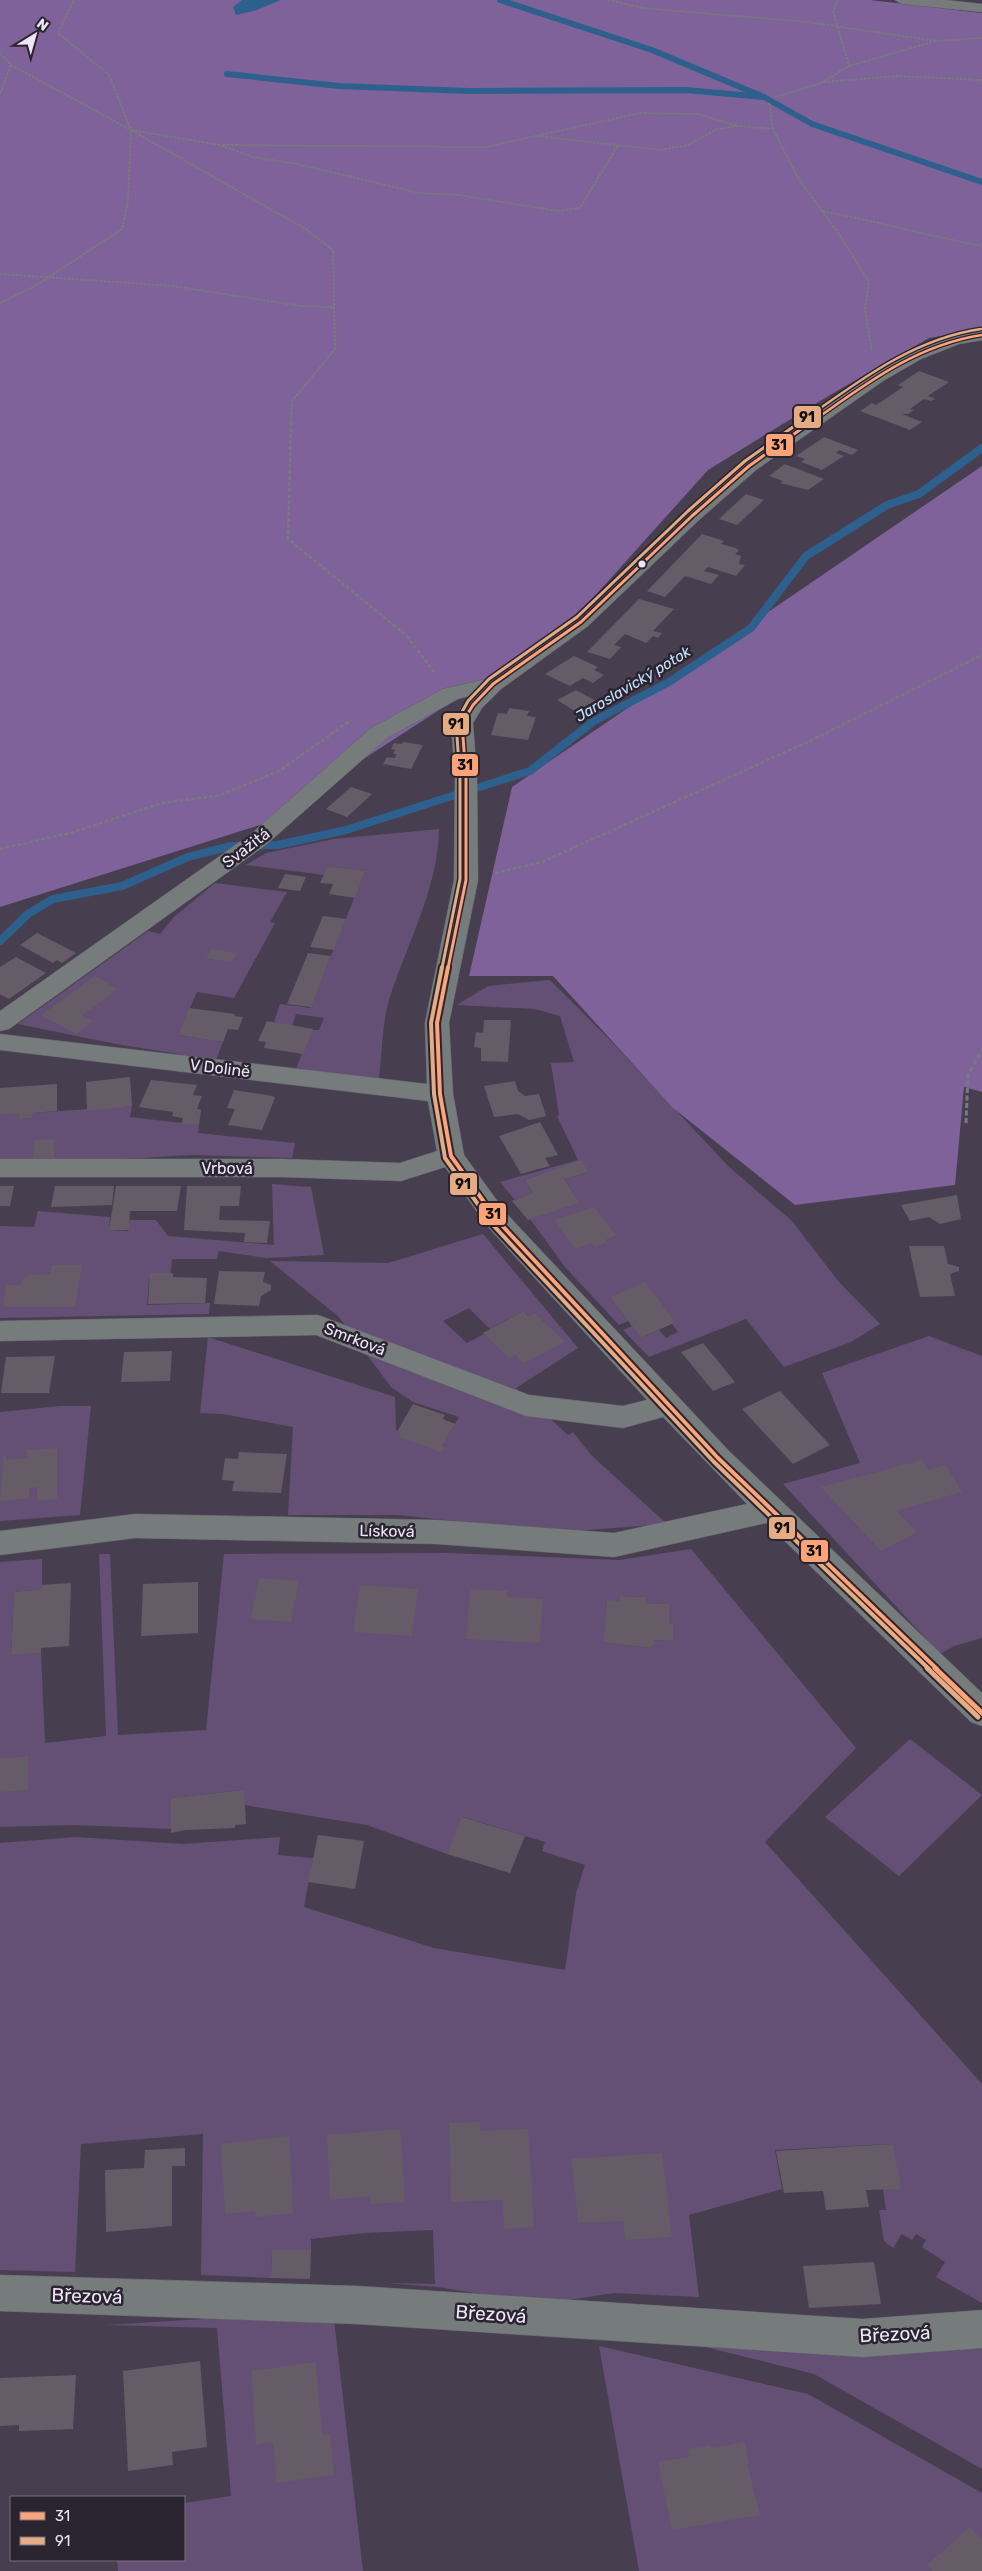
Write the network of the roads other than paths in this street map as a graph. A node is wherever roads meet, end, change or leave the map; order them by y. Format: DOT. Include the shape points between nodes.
graph roads {
  1 [pos="902,0"];
  2 [pos="982,8"];
  3 [pos="982,334"];
  4 [pos="493,684"];
  5 [pos="0,1023"];
  6 [pos="0,1042"];
  7 [pos="440,1094"];
  8 [pos="451,1156"];
  9 [pos="0,1168"];
  10 [pos="0,1331"];
  11 [pos="668,1405"];
  12 [pos="771,1510"];
  13 [pos="0,1542"];
  14 [pos="982,1714"];
  15 [pos="0,2293"];
  16 [pos="982,2328"];
  1 -- 2 [label="street"];
  3 -- 4 [label="street" via="946,343 876,377 749,466 581,622"];
  4 -- 5 [label="street, Svažitá" via="451,694 379,733 250,846"];
  4 -- 7 [label="street" via="473,705 462,723 466,778 466,880 437,1023"];
  6 -- 7 [label="street, V Dolině"];
  7 -- 8 [label="street"];
  8 -- 9 [label="street, Vrbová" via="401,1172 282,1168"];
  8 -- 11 [label="street" via="497,1220"];
  10 -- 11 [label="street, Smrková" via="318,1325 526,1405 623,1417"];
  11 -- 12 [label="street"];
  12 -- 13 [label="street, Lísková" via="614,1545 437,1532 134,1526"];
  12 -- 14 [label="street"];
  15 -- 16 [label="street, Březová" via="357,2305 863,2338"];
}
